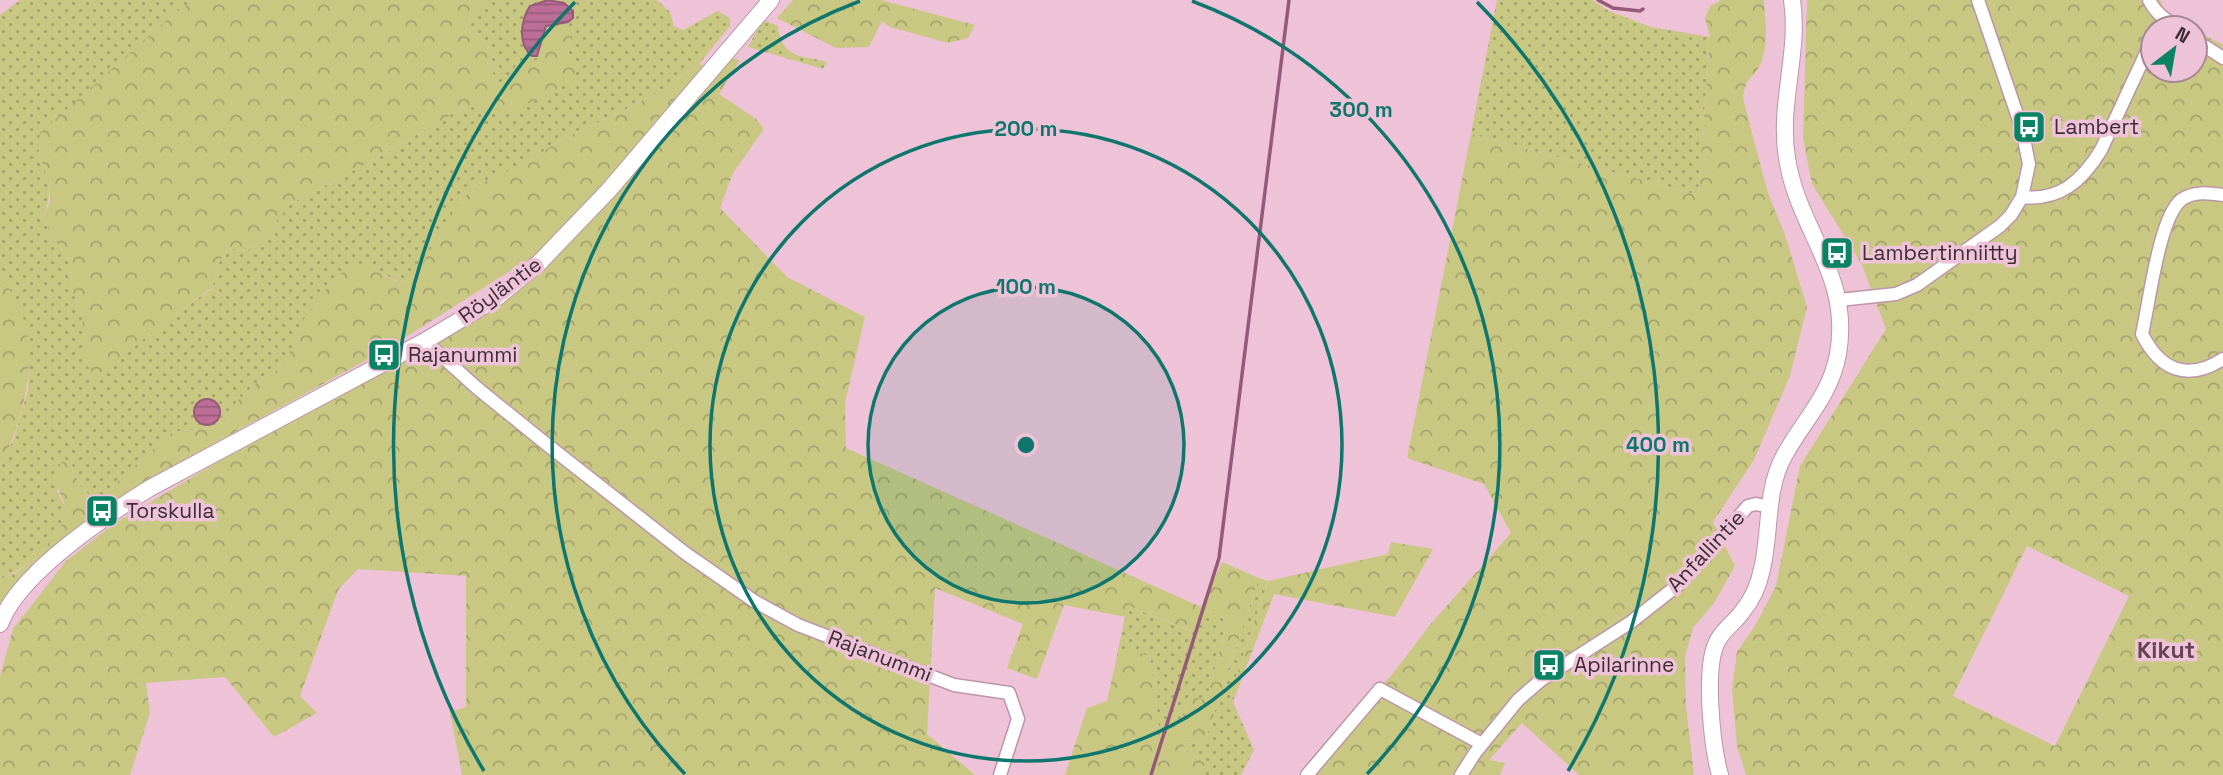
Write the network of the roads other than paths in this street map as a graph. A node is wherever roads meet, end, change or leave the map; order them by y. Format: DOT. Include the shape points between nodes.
graph roads {
  1 [pos="771,0"];
  2 [pos="1791,0"];
  3 [pos="1978,0"];
  4 [pos="2139,68"];
  5 [pos="2223,195"];
  6 [pos="2022,197"];
  7 [pos="1839,300"];
  8 [pos="425,341"];
  9 [pos="2223,359"];
  10 [pos="1770,507"];
  11 [pos="0,624"];
  12 [pos="1482,744"];
  13 [pos="1000,775"];
  14 [pos="1307,775"];
  15 [pos="1461,775"];
  16 [pos="1720,775"];
  1 -- 8 [label="street, Röyläntie" via="610,190 539,263 495,299"];
  2 -- 7 [label="street" via="1793,30 1784,128 1787,160"];
  3 -- 6 [label="street" via="2024,137 2029,164"];
  4 -- 6 [label="street" via="2091,167 2047,198"];
  5 -- 9 [label="street" via="2200,193 2183,198 2175,207 2162,237 2142,334 2173,370 2189,371"];
  6 -- 7 [label="street" via="2000,226 1917,285 1896,294"];
  7 -- 10 [label="street" via="1841,332 1835,369 1819,404 1784,455"];
  8 -- 11 [label="street, Röyläntie" via="125,504 51,559 14,597"];
  8 -- 13 [label="street, Rajanummi" via="477,388 685,553 754,601 798,625 954,685 1009,693 1018,719"];
  10 -- 12 [label="street, Anfallintie" via="1756,504 1743,510 1678,584 1631,622 1541,680"];
  10 -- 16 [label="street" via="1756,589 1743,612 1720,636 1711,659 1712,736"];
  12 -- 14 [label="street" via="1380,689"];
  12 -- 15 [label="street, Anfallintie"];
}
